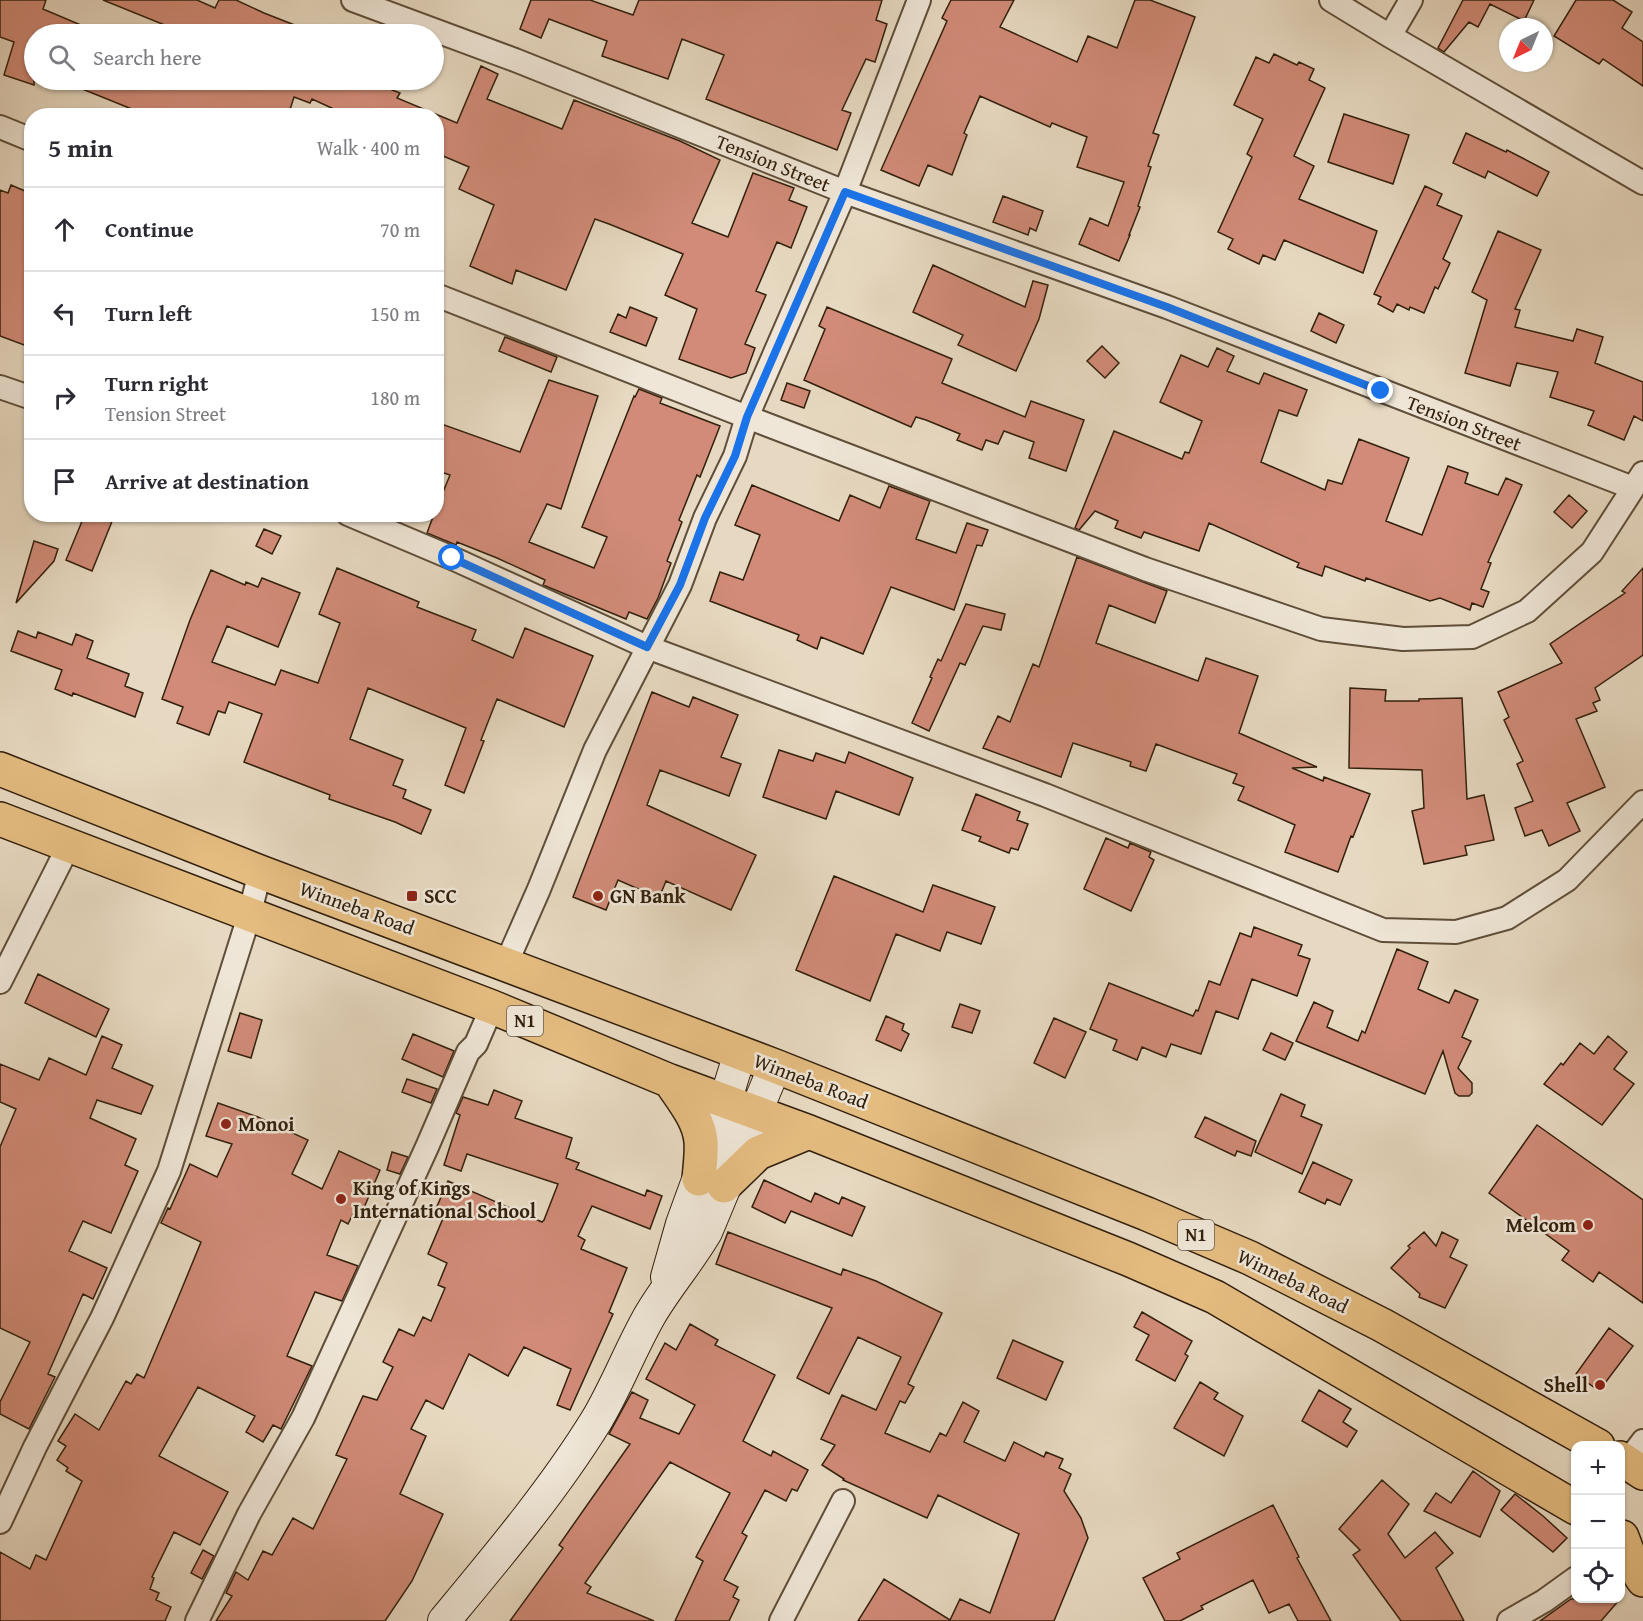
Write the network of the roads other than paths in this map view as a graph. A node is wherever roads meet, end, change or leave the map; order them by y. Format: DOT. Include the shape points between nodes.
graph roads {
  1 [pos="352,0"];
  2 [pos="919,0"];
  3 [pos="1331,0"];
  4 [pos="1411,0"];
  5 [pos="417,24"];
  6 [pos="444,34"];
  7 [pos="1390,36"];
  8 [pos="0,127"];
  9 [pos="24,137"];
  10 [pos="1643,183"];
  11 [pos="845,192"];
  12 [pos="444,298"];
  13 [pos="0,387"];
  14 [pos="24,395"];
  15 [pos="747,417"];
  16 [pos="1638,481"];
  17 [pos="367,522"];
  18 [pos="647,647"];
  19 [pos="0,769"];
  20 [pos="1643,802"];
  21 [pos="0,819"];
  22 [pos="69,845"];
  23 [pos="260,872"];
  24 [pos="249,916"];
  25 [pos="506,964"];
  26 [pos="0,982"];
  27 [pos="492,1007"];
  28 [pos="740,1053"];
  29 [pos="775,1066"];
  30 [pos="670,1081"];
  31 [pos="724,1102"];
  32 [pos="756,1113"];
  33 [pos="809,1132"];
  34 [pos="712,1183"];
  35 [pos="1070,1184"];
  36 [pos="1049,1227"];
  37 [pos="1589,1441"];
  38 [pos="843,1501"];
  39 [pos="1571,1506"];
  40 [pos="0,1522"];
  41 [pos="1629,1541"];
  42 [pos="1643,1580"];
  43 [pos="1571,1581"];
  44 [pos="197,1621"];
  45 [pos="444,1621"];
  46 [pos="781,1621"];
  47 [pos="1509,1621"];
  1 -- 5 [label="street, Tension Street"];
  2 -- 11 [label="street"];
  3 -- 7 [label="street"];
  4 -- 7 [label="street"];
  6 -- 11 [label="street, Tension Street"];
  7 -- 10 [label="street"];
  8 -- 9 [label="street"];
  11 -- 15 [label="street"];
  11 -- 16 [label="street, Tension Street"];
  12 -- 15 [label="street"];
  13 -- 14 [label="street"];
  15 -- 16 [label="street" via="1145,569 1321,628 1403,639 1472,637 1527,611 1592,552"];
  15 -- 18 [label="street" via="735,456 705,518 680,585"];
  17 -- 18 [label="street"];
  18 -- 20 [label="street" via="1045,795 1383,930 1456,932 1508,918 1567,880"];
  18 -- 25 [label="street" via="595,750"];
  19 -- 23 [label="highway, Winneba Road / N1"];
  21 -- 22 [label="highway, N1"];
  22 -- 24 [label="highway, N1"];
  22 -- 26 [label="street"];
  23 -- 24 [label="street"];
  23 -- 25 [label="highway, Winneba Road / N1"];
  24 -- 27 [label="highway, N1"];
  24 -- 40 [label="street" via="169,1171 102,1318"];
  25 -- 28 [label="highway, Winneba Road / N1"];
  27 -- 30 [label="highway, N1"];
  27 -- 44 [label="street" via="476,1044 468,1052 303,1418 249,1514"];
  28 -- 29 [label="highway, Winneba Road / N1"];
  28 -- 31 [label="street"];
  29 -- 32 [label="street"];
  29 -- 35 [label="highway, Winneba Road / N1"];
  30 -- 31 [label="highway, N1"];
  30 -- 34 [label="highway" via="698,1126"];
  31 -- 32 [label="highway, N1"];
  31 -- 34 [label="street"];
  32 -- 33 [label="highway, N1"];
  32 -- 34 [label="street"];
  33 -- 34 [label="highway" via="758,1153"];
  33 -- 36 [label="highway, N1"];
  34 -- 45 [label="street" via="706,1232 662,1297 597,1420 513,1538"];
  35 -- 36 [label="highway"];
  35 -- 37 [label="highway, Winneba Road / N1" via="1250,1258 1382,1325"];
  36 -- 39 [label="highway, N1" via="1215,1298"];
  38 -- 46 [label="street"];
  41 -- 42 [label="highway" via="1631,1561"];
  43 -- 47 [label="street"];
}
